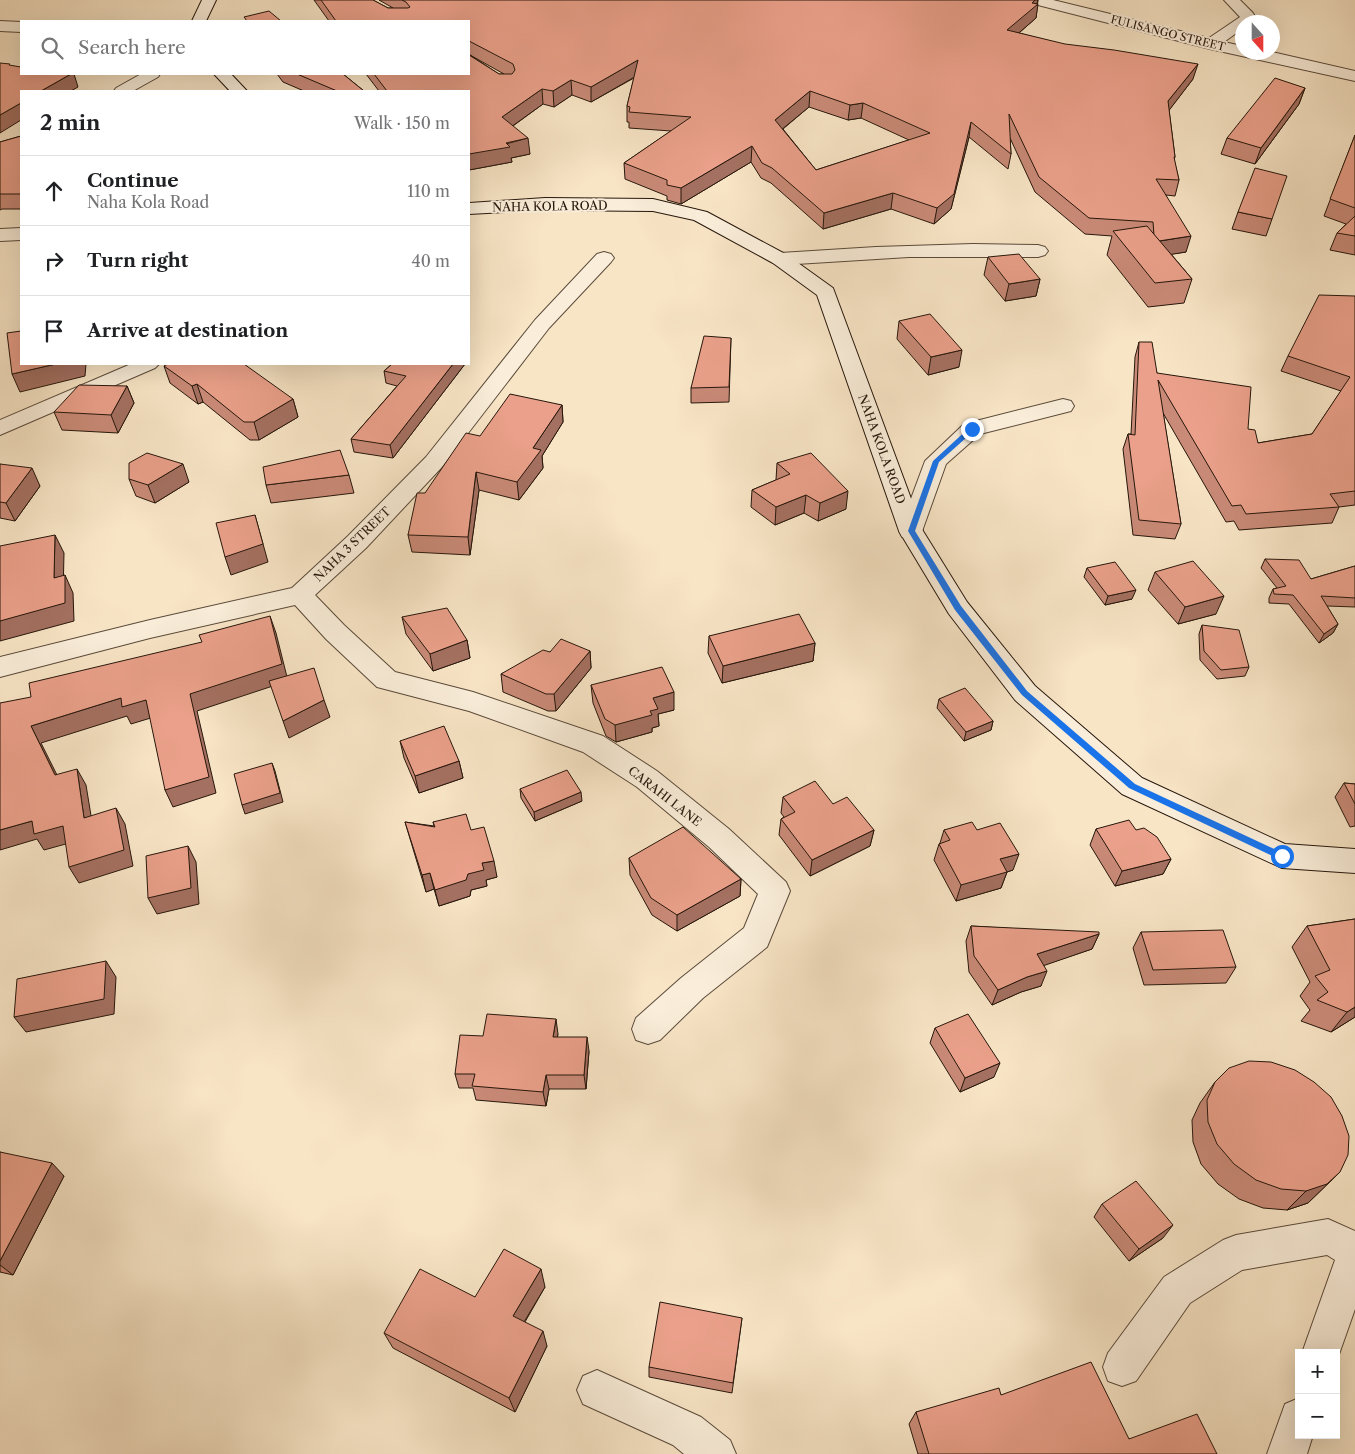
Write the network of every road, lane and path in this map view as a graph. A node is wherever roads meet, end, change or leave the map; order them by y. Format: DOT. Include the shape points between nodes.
graph roads {
  1 [pos="209,0"];
  2 [pos="1034,0"];
  3 [pos="1232,0"];
  4 [pos="1247,15"];
  5 [pos="199,20"];
  6 [pos="0,26"];
  7 [pos="20,27"];
  8 [pos="1235,28"];
  9 [pos="1210,44"];
  10 [pos="1235,49"];
  11 [pos="1280,59"];
  12 [pos="150,75"];
  13 [pos="223,75"];
  14 [pos="1355,76"];
  15 [pos="124,90"];
  16 [pos="238,90"];
  17 [pos="470,208"];
  18 [pos="20,234"];
  19 [pos="0,235"];
  20 [pos="1038,250"];
  21 [pos="604,258"];
  22 [pos="780,259"];
  23 [pos="146,365"];
  24 [pos="1062,406"];
  25 [pos="0,428"];
  26 [pos="911,531"];
  27 [pos="300,595"];
  28 [pos="0,667"];
  29 [pos="1355,861"];
  30 [pos="648,1029"];
  31 [pos="1355,1250"];
  32 [pos="1355,1255"];
  33 [pos="1322,1349"];
  34 [pos="1122,1367"];
  35 [pos="596,1390"];
  36 [pos="1295,1430"];
  37 [pos="716,1454"];
  38 [pos="1287,1454"];
  1 -- 5 [label="street"];
  2 -- 9 [label="street, FULISANGO STREET"];
  3 -- 4 [label="street"];
  6 -- 7 [label="street"];
  8 -- 9 [label="street"];
  9 -- 10 [label="street, FULISANGO STREET"];
  11 -- 14 [label="street"];
  12 -- 15 [label="street"];
  13 -- 16 [label="street"];
  17 -- 22 [label="street, NAHA KOLA ROAD" via="545,204 653,205 700,216"];
  18 -- 19 [label="street"];
  20 -- 22 [label="street" via="899,250"];
  21 -- 27 [label="street, NAHA 3 STREET" via="542,324 434,462 357,542"];
  22 -- 26 [label="street, NAHA KOLA ROAD" via="826,292"];
  23 -- 25 [label="street"];
  24 -- 26 [label="street" via="972,429 936,461"];
  26 -- 29 [label="street, NAHA KOLA ROAD" via="958,608 1025,693 1132,786 1282,856"];
  27 -- 28 [label="street"];
  27 -- 30 [label="street, CARAHI LANE" via="386,680 473,702 593,744 647,779 719,838 775,891 756,937 692,988"];
  31 -- 34 [label="street" via="1328,1237 1236,1253 1177,1290"];
  32 -- 33 [label="street"];
  35 -- 37 [label="street" via="687,1431"];
  36 -- 38 [label="street"];
}
